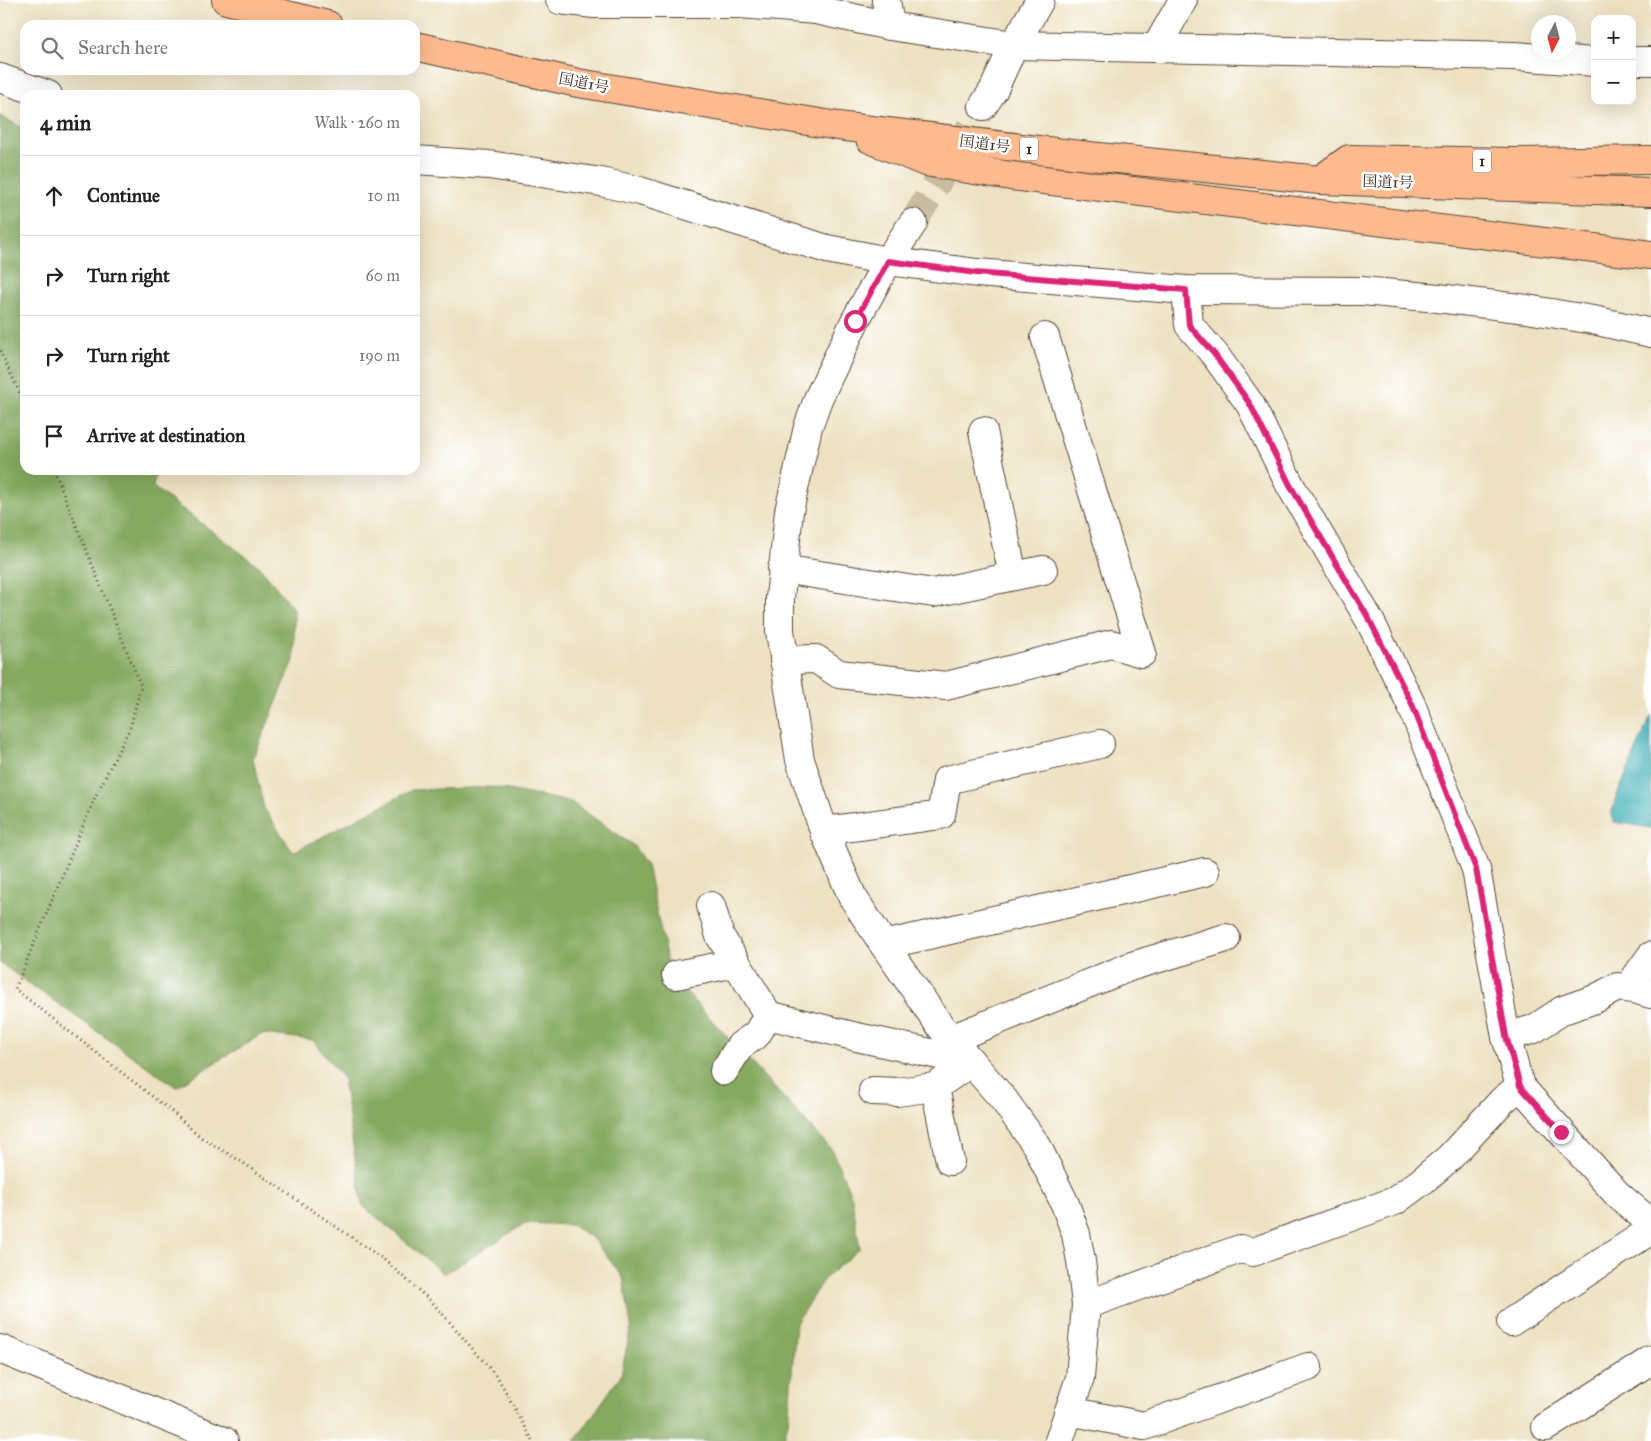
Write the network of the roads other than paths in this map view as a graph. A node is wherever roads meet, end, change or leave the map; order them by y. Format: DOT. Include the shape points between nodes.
graph roads {
  1 [pos="226,0"];
  2 [pos="560,0"];
  3 [pos="1040,0"];
  4 [pos="1183,0"];
  5 [pos="888,13"];
  6 [pos="308,20"];
  7 [pos="1014,45"];
  8 [pos="420,47"];
  9 [pos="1156,48"];
  10 [pos="1636,61"];
  11 [pos="1651,61"];
  12 [pos="1591,62"];
  13 [pos="0,78"];
  14 [pos="34,90"];
  15 [pos="982,106"];
  16 [pos="838,126"];
  17 [pos="420,160"];
  18 [pos="1651,160"];
  19 [pos="1320,180"];
  20 [pos="1651,192"];
  21 [pos="913,223"];
  22 [pos="1651,255"];
  23 [pos="888,261"];
  24 [pos="1186,290"];
  25 [pos="1651,333"];
  26 [pos="1045,338"];
  27 [pos="983,431"];
  28 [pos="782,569"];
  29 [pos="1043,570"];
  30 [pos="1013,576"];
  31 [pos="784,660"];
  32 [pos="1100,744"];
  33 [pos="824,831"];
  34 [pos="1205,872"];
  35 [pos="711,906"];
  36 [pos="1226,938"];
  37 [pos="884,945"];
  38 [pos="1651,956"];
  39 [pos="736,963"];
  40 [pos="676,975"];
  41 [pos="1643,991"];
  42 [pos="768,1015"];
  43 [pos="1506,1036"];
  44 [pos="951,1039"];
  45 [pos="971,1062"];
  46 [pos="724,1071"];
  47 [pos="1520,1086"];
  48 [pos="935,1087"];
  49 [pos="873,1091"];
  50 [pos="950,1161"];
  51 [pos="1651,1223"];
  52 [pos="1651,1230"];
  53 [pos="1086,1305"];
  54 [pos="1511,1322"];
  55 [pos="0,1350"];
  56 [pos="1651,1360"];
  57 [pos="1308,1367"];
  58 [pos="1070,1412"];
  59 [pos="1546,1427"];
  60 [pos="224,1441"];
  61 [pos="1058,1441"];
  1 -- 6 [label="highway"];
  2 -- 5 [label="street" via="594,4 740,4"];
  3 -- 7 [label="street"];
  4 -- 9 [label="street"];
  5 -- 7 [label="street"];
  7 -- 9 [label="street"];
  7 -- 15 [label="street"];
  8 -- 16 [label="highway, 国道1号 / 1" via="578,83"];
  9 -- 12 [label="street" via="1514,56"];
  10 -- 11 [label="street"];
  13 -- 14 [label="street"];
  16 -- 19 [label="highway, 国道1号 / 1"];
  16 -- 22 [label="highway, 1" via="925,162 1011,176"];
  17 -- 23 [label="street" via="488,165 601,182 827,249"];
  18 -- 19 [label="highway, 1" via="1349,159"];
  19 -- 20 [label="highway, 国道1号 / 1"];
  21 -- 23 [label="street"];
  23 -- 24 [label="street" via="976,273"];
  23 -- 28 [label="street" via="855,321 808,427 789,511"];
  24 -- 25 [label="street" via="1362,292 1438,298 1527,309"];
  24 -- 43 [label="street" via="1189,325 1250,404 1290,485 1369,619 1412,704 1476,869"];
  26 -- 31 [label="street" via="1142,653 1110,644 946,686 839,674 816,659"];
  27 -- 30 [label="street"];
  28 -- 30 [label="street" via="933,593"];
  28 -- 31 [label="street" via="780,631"];
  29 -- 30 [label="street"];
  31 -- 33 [label="street" via="800,760"];
  32 -- 33 [label="street" via="947,780 941,815"];
  33 -- 37 [label="street" via="852,896"];
  34 -- 37 [label="street"];
  35 -- 39 [label="street" via="720,936"];
  36 -- 44 [label="street" via="1132,966"];
  37 -- 44 [label="street"];
  38 -- 41 [label="street" via="1636,977"];
  39 -- 40 [label="street"];
  39 -- 42 [label="street"];
  41 -- 43 [label="street" via="1617,987 1563,1010 1534,1029"];
  42 -- 45 [label="street"];
  42 -- 46 [label="street" via="757,1034 740,1046"];
  43 -- 47 [label="street"];
  44 -- 45 [label="street"];
  45 -- 48 [label="street"];
  45 -- 53 [label="street" via="1037,1146 1061,1196 1076,1234"];
  47 -- 51 [label="street" via="1618,1194"];
  47 -- 53 [label="street" via="1449,1158 1395,1201 1252,1252 1240,1249"];
  48 -- 49 [label="street" via="897,1092"];
  48 -- 50 [label="street"];
  52 -- 54 [label="street"];
  53 -- 58 [label="street" via="1080,1378"];
  55 -- 60 [label="street"];
  56 -- 59 [label="street"];
  57 -- 58 [label="street" via="1144,1426"];
  58 -- 61 [label="street"];
}
